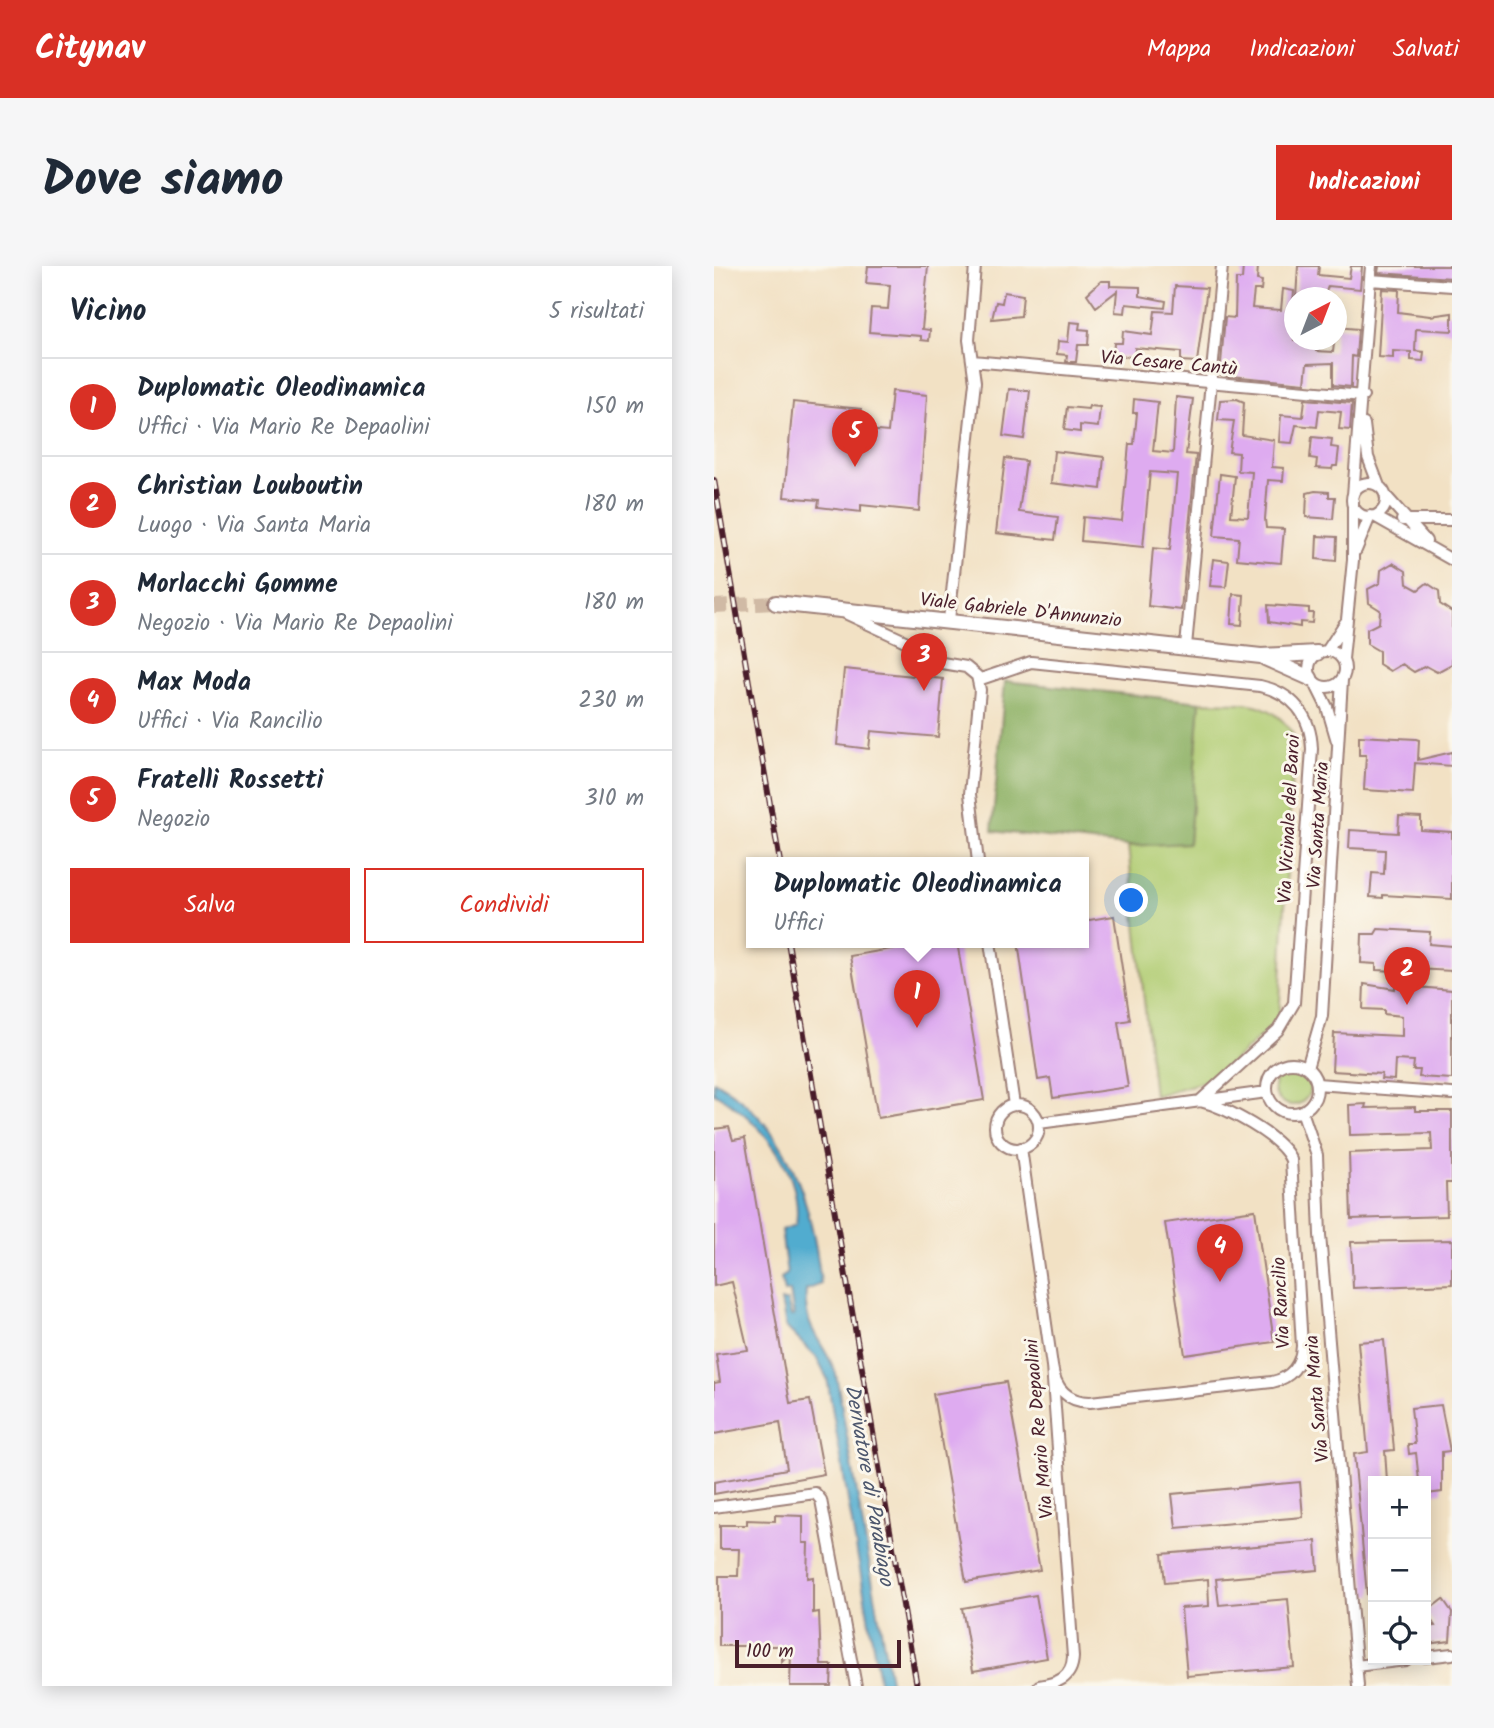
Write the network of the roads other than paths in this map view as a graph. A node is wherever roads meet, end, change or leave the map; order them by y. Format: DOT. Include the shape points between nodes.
graph roads {
  1 [pos="975,266"];
  2 [pos="1222,266"];
  3 [pos="1371,266"];
  4 [pos="1370,280"];
  5 [pos="1452,286"];
  6 [pos="972,360"];
  7 [pos="1210,384"];
  8 [pos="1362,402"];
  9 [pos="1379,486"];
  10 [pos="1386,496"];
  11 [pos="1353,498"];
  12 [pos="1372,516"];
  13 [pos="1405,519"];
  14 [pos="1452,520"];
  15 [pos="1387,525"];
  16 [pos="1432,548"];
  17 [pos="1353,560"];
  18 [pos="1452,560"];
  19 [pos="776,603"];
  20 [pos="837,609"];
  21 [pos="1348,618"];
  22 [pos="949,620"];
  23 [pos="1186,646"];
  24 [pos="1322,652"];
  25 [pos="1261,656"];
  26 [pos="1342,659"];
  27 [pos="978,680"];
  28 [pos="1342,680"];
  29 [pos="1313,681"];
  30 [pos="1340,750"];
  31 [pos="977,857"];
  32 [pos="991,948"];
  33 [pos="1307,1068"];
  34 [pos="1317,1084"];
  35 [pos="1267,1092"];
  36 [pos="1452,1094"];
  37 [pos="1200,1101"];
  38 [pos="1014,1105"];
  39 [pos="1302,1111"];
  40 [pos="1039,1124"];
  41 [pos="1021,1148"];
  42 [pos="1052,1366"];
  43 [pos="714,1507"];
  44 [pos="1452,1654"];
  45 [pos="1431,1656"];
  46 [pos="1368,1665"];
  47 [pos="1356,1666"];
  48 [pos="856,1686"];
  49 [pos="1039,1686"];
  50 [pos="1358,1686"];
  1 -- 6 [label="street" via="969,340"];
  2 -- 7 [label="street"];
  3 -- 4 [label="street, Via Santa Maria"];
  4 -- 5 [label="street"];
  4 -- 8 [label="street, Via Santa Maria"];
  6 -- 7 [label="street, Via Cesare Cantù"];
  6 -- 22 [label="street" via="975,382"];
  7 -- 8 [label="street, Via Cesare Cantù"];
  7 -- 23 [label="street"];
  8 -- 9 [label="street, Via Santa Maria" via="1368,457"];
  8 -- 11 [label="street, Via Santa Maria"];
  9 -- 10 [label="street, Via Santa Maria"];
  9 -- 11 [label="street" via="1361,485"];
  10 -- 12 [label="street, Via Santa Maria" via="1384,508"];
  10 -- 13 [label="street"];
  11 -- 12 [label="street" via="1358,512"];
  11 -- 17 [label="street, Via Santa Maria"];
  12 -- 15 [label="street"];
  12 -- 17 [label="street, Via Santa Maria"];
  13 -- 14 [label="street"];
  13 -- 15 [label="street"];
  13 -- 16 [label="street"];
  15 -- 16 [label="street"];
  16 -- 18 [label="street"];
  17 -- 21 [label="street, Via Santa Maria"];
  19 -- 20 [label="main road, Viale Gabriele D'Annunzio"];
  20 -- 22 [label="main road, Viale Gabriele D'Annunzio"];
  20 -- 27 [label="street" via="942,663 966,667"];
  21 -- 24 [label="street, Via Santa Maria"];
  21 -- 26 [label="street, Via Santa Maria"];
  22 -- 23 [label="main road, Viale Gabriele D'Annunzio"];
  23 -- 25 [label="main road, Viale Gabriele D'Annunzio"];
  24 -- 25 [label="main road, Viale Gabriele D'Annunzio"];
  24 -- 26 [label="street"];
  24 -- 29 [label="street, Via Santa Maria" via="1309,664"];
  25 -- 29 [label="main road, Viale Gabriele D'Annunzio"];
  26 -- 28 [label="street, Via Santa Maria"];
  27 -- 31 [label="street" via="970,794"];
  27 -- 37 [label="street, Via Vicinale del Baroi" via="1031,662 1260,686 1281,693 1305,716 1312,749 1294,1003 1278,1030"];
  28 -- 29 [label="street" via="1330,688"];
  28 -- 30 [label="street, Via Santa Maria"];
  29 -- 30 [label="street, Via Santa Maria" via="1327,707"];
  30 -- 33 [label="street, Via Santa Maria" via="1322,1016"];
  32 -- 38 [label="street"];
  33 -- 34 [label="street"];
  33 -- 35 [label="street" via="1295,1063 1276,1068"];
  34 -- 36 [label="street"];
  34 -- 39 [label="street" via="1315,1097"];
  35 -- 37 [label="street"];
  35 -- 39 [label="street" via="1277,1108 1289,1113"];
  37 -- 40 [label="street"];
  37 -- 42 [label="street, Via Rancilio" via="1215,1104 1276,1140 1291,1160 1302,1346 1298,1364 1284,1378 1272,1382 1090,1402 1071,1398 1061,1390"];
  38 -- 40 [label="street" via="1030,1109"];
  38 -- 41 [label="street" via="1000,1114 996,1130 1004,1144"];
  39 -- 47 [label="street, Via Santa Maria" via="1317,1155"];
  40 -- 41 [label="street" via="1035,1140"];
  41 -- 42 [label="street, Via Mario Re Depaolini"];
  42 -- 49 [label="street, Via Mario Re Depaolini" via="1073,1657 1064,1679"];
  43 -- 48 [label="street" via="816,1493"];
  44 -- 45 [label="street"];
  46 -- 47 [label="street"];
  47 -- 50 [label="street, Via Santa Maria"];
}
